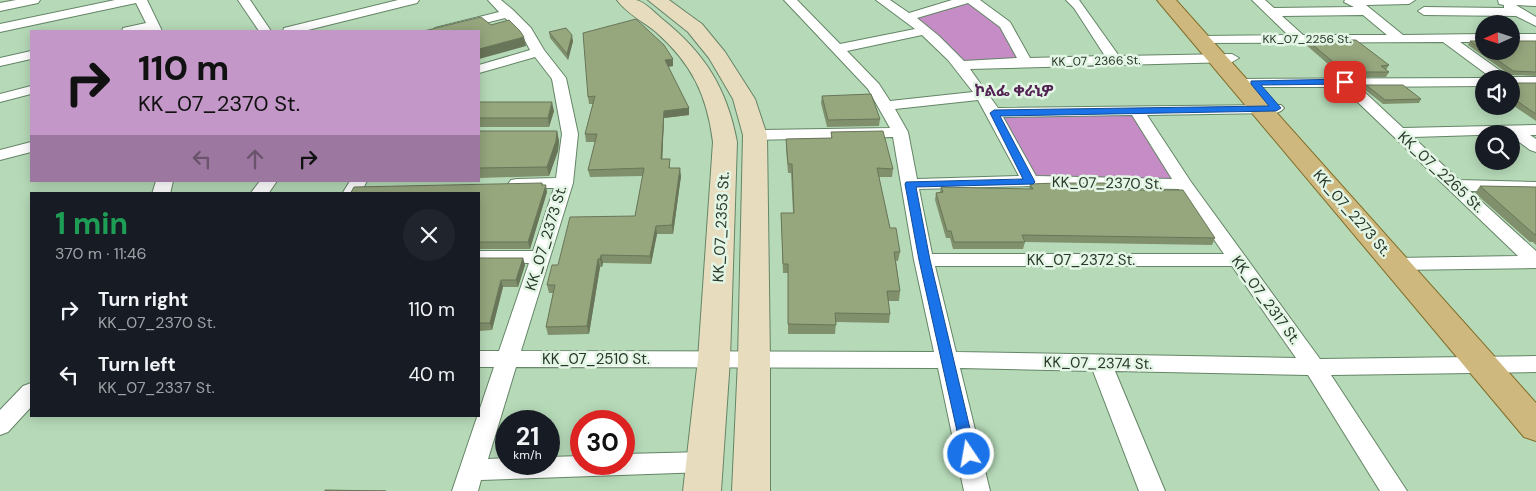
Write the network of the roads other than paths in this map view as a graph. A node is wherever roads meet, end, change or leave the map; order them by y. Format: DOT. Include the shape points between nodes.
graph roads {
  1 [pos="34,0"];
  2 [pos="132,0"];
  3 [pos="141,0"];
  4 [pos="260,0"];
  5 [pos="413,0"];
  6 [pos="494,0"];
  7 [pos="626,0"];
  8 [pos="657,0"];
  9 [pos="790,0"];
  10 [pos="882,0"];
  11 [pos="965,0"];
  12 [pos="972,0"];
  13 [pos="1072,0"];
  14 [pos="1166,0"];
  15 [pos="1178,0"];
  16 [pos="1258,0"];
  17 [pos="1409,0"];
  18 [pos="1317,1"];
  19 [pos="1468,1"];
  20 [pos="1502,1"];
  21 [pos="245,2"];
  22 [pos="1354,2"];
  23 [pos="1536,2"];
  24 [pos="0,7"];
  25 [pos="1329,11"];
  26 [pos="1366,11"];
  27 [pos="1424,11"];
  28 [pos="1271,12"];
  29 [pos="1484,12"];
  30 [pos="1519,12"];
  31 [pos="509,13"];
  32 [pos="909,17"];
  33 [pos="1536,22"];
  34 [pos="0,28"];
  35 [pos="154,28"];
  36 [pos="1444,29"];
  37 [pos="137,30"];
  38 [pos="265,30"];
  39 [pos="293,30"];
  40 [pos="444,30"];
  41 [pos="924,31"];
  42 [pos="1475,38"];
  43 [pos="1520,38"];
  44 [pos="1536,38"];
  45 [pos="1400,39"];
  46 [pos="1300,40"];
  47 [pos="838,49"];
  48 [pos="538,52"];
  49 [pos="30,55"];
  50 [pos="1226,60"];
  51 [pos="0,62"];
  52 [pos="1026,62"];
  53 [pos="1115,62"];
  54 [pos="961,66"];
  55 [pos="480,69"];
  56 [pos="1492,70"];
  57 [pos="1520,81"];
  58 [pos="1345,82"];
  59 [pos="1475,82"];
  60 [pos="1536,82"];
  61 [pos="30,90"];
  62 [pos="982,95"];
  63 [pos="0,98"];
  64 [pos="885,106"];
  65 [pos="1269,108"];
  66 [pos="1136,110"];
  67 [pos="994,113"];
  68 [pos="1520,130"];
  69 [pos="1536,130"];
  70 [pos="1475,131"];
  71 [pos="900,132"];
  72 [pos="1400,133"];
  73 [pos="552,134"];
  74 [pos="570,134"];
  75 [pos="1520,135"];
  76 [pos="755,136"];
  77 [pos="30,147"];
  78 [pos="1536,147"];
  79 [pos="0,155"];
  80 [pos="268,182"];
  81 [pos="1030,182"];
  82 [pos="504,184"];
  83 [pos="564,184"];
  84 [pos="910,184"];
  85 [pos="1184,184"];
  86 [pos="1456,186"];
  87 [pos="1536,187"];
  88 [pos="261,192"];
  89 [pos="480,257"];
  90 [pos="540,257"];
  91 [pos="924,260"];
  92 [pos="1237,260"];
  93 [pos="1536,262"];
  94 [pos="1405,264"];
  95 [pos="480,359"];
  96 [pos="509,359"];
  97 [pos="714,359"];
  98 [pos="754,360"];
  99 [pos="948,360"];
  100 [pos="1101,363"];
  101 [pos="1492,364"];
  102 [pos="1536,364"];
  103 [pos="1314,367"];
  104 [pos="30,393"];
  105 [pos="1536,403"];
  106 [pos="0,425"];
  107 [pos="1536,427"];
  108 [pos="703,477"];
  109 [pos="468,480"];
  110 [pos="751,491"];
  111 [pos="977,491"];
  112 [pos="1152,491"];
  113 [pos="1394,491"];
  1 -- 24 [label="street"];
  2 -- 34 [label="street"];
  3 -- 35 [label="street"];
  4 -- 21 [label="street"];
  5 -- 39 [label="street"];
  6 -- 31 [label="street, KK_07_2373 St."];
  7 -- 97 [label="street, KK_07_2353 St." via="661,25 694,58 724,125"];
  8 -- 76 [label="street, KK_07_2353 St." via="695,28 718,56 744,99"];
  9 -- 47 [label="street"];
  10 -- 32 [label="street"];
  11 -- 32 [label="street"];
  12 -- 52 [label="street" via="1005,25"];
  13 -- 53 [label="street"];
  14 -- 50 [label="main road, KK_07_2273 St."];
  15 -- 50 [label="main road, KK_07_2273 St."];
  16 -- 28 [label="street"];
  17 -- 22 [label="street"];
  17 -- 27 [label="street"];
  18 -- 22 [label="street"];
  18 -- 25 [label="street"];
  19 -- 20 [label="street"];
  19 -- 29 [label="street"];
  20 -- 23 [label="street"];
  20 -- 30 [label="street"];
  21 -- 38 [label="street"];
  22 -- 26 [label="street"];
  25 -- 26 [label="street"];
  25 -- 28 [label="street"];
  26 -- 45 [label="street"];
  27 -- 29 [label="street"];
  27 -- 36 [label="street"];
  28 -- 46 [label="street"];
  29 -- 30 [label="street"];
  30 -- 33 [label="street"];
  31 -- 40 [label="street"];
  31 -- 48 [label="street, KK_07_2373 St." via="526,31"];
  32 -- 41 [label="street"];
  35 -- 37 [label="street"];
  36 -- 42 [label="street, KK_07_2256 St." via="1461,38"];
  36 -- 45 [label="street, KK_07_2256 St."];
  36 -- 56 [label="street"];
  41 -- 47 [label="street"];
  41 -- 54 [label="street"];
  43 -- 44 [label="street"];
  45 -- 46 [label="street, KK_07_2256 St."];
  46 -- 50 [label="street, KK_07_2256 St."];
  47 -- 64 [label="street" via="874,87"];
  48 -- 55 [label="street"];
  48 -- 74 [label="street, KK_07_2373 St." via="559,78"];
  49 -- 51 [label="street"];
  50 -- 53 [label="street, KK_07_2366 St."];
  50 -- 58 [label="street"];
  50 -- 65 [label="main road, KK_07_2273 St."];
  52 -- 53 [label="street, KK_07_2366 St."];
  52 -- 54 [label="street, KK_07_2366 St."];
  54 -- 62 [label="street"];
  57 -- 60 [label="street"];
  58 -- 59 [label="street"];
  58 -- 72 [label="street, KK_07_2265 St."];
  61 -- 63 [label="street"];
  62 -- 64 [label="street"];
  62 -- 67 [label="street"];
  64 -- 71 [label="street"];
  65 -- 66 [label="street"];
  65 -- 94 [label="main road, KK_07_2273 St."];
  66 -- 67 [label="street"];
  66 -- 85 [label="street, KK_07_2317 St."];
  67 -- 81 [label="street"];
  68 -- 69 [label="street"];
  70 -- 72 [label="street"];
  71 -- 76 [label="street"];
  71 -- 84 [label="street"];
  72 -- 86 [label="street, KK_07_2265 St."];
  73 -- 74 [label="street"];
  74 -- 83 [label="street, KK_07_2373 St."];
  75 -- 78 [label="street"];
  76 -- 98 [label="street, KK_07_2353 St."];
  77 -- 79 [label="street"];
  80 -- 88 [label="street"];
  81 -- 84 [label="street, KK_07_2370 St."];
  81 -- 85 [label="street, KK_07_2370 St."];
  82 -- 83 [label="street"];
  83 -- 90 [label="street, KK_07_2373 St."];
  84 -- 91 [label="street"];
  85 -- 92 [label="street, KK_07_2317 St."];
  86 -- 87 [label="street"];
  86 -- 93 [label="street, KK_07_2265 St."];
  89 -- 90 [label="street"];
  90 -- 96 [label="street, KK_07_2373 St."];
  91 -- 92 [label="street, KK_07_2372 St."];
  91 -- 99 [label="street"];
  92 -- 103 [label="street, KK_07_2317 St."];
  93 -- 94 [label="street"];
  94 -- 101 [label="main road, KK_07_2273 St."];
  95 -- 96 [label="street, KK_07_2510 St."];
  96 -- 97 [label="street, KK_07_2510 St."];
  96 -- 109 [label="street, KK_07_2373 St."];
  97 -- 98 [label="street, KK_07_2374 St."];
  97 -- 108 [label="street, KK_07_2353 St."];
  98 -- 99 [label="street, KK_07_2374 St."];
  98 -- 110 [label="street, KK_07_2353 St."];
  99 -- 100 [label="street, KK_07_2374 St."];
  99 -- 111 [label="street"];
  100 -- 103 [label="street, KK_07_2374 St."];
  100 -- 112 [label="street"];
  101 -- 102 [label="street"];
  101 -- 103 [label="street, KK_07_2374 St."];
  101 -- 105 [label="main road, KK_07_2273 St."];
  101 -- 107 [label="main road, KK_07_2273 St."];
  103 -- 113 [label="street, KK_07_2317 St."];
  104 -- 106 [label="street"];
  108 -- 109 [label="street"];
}
